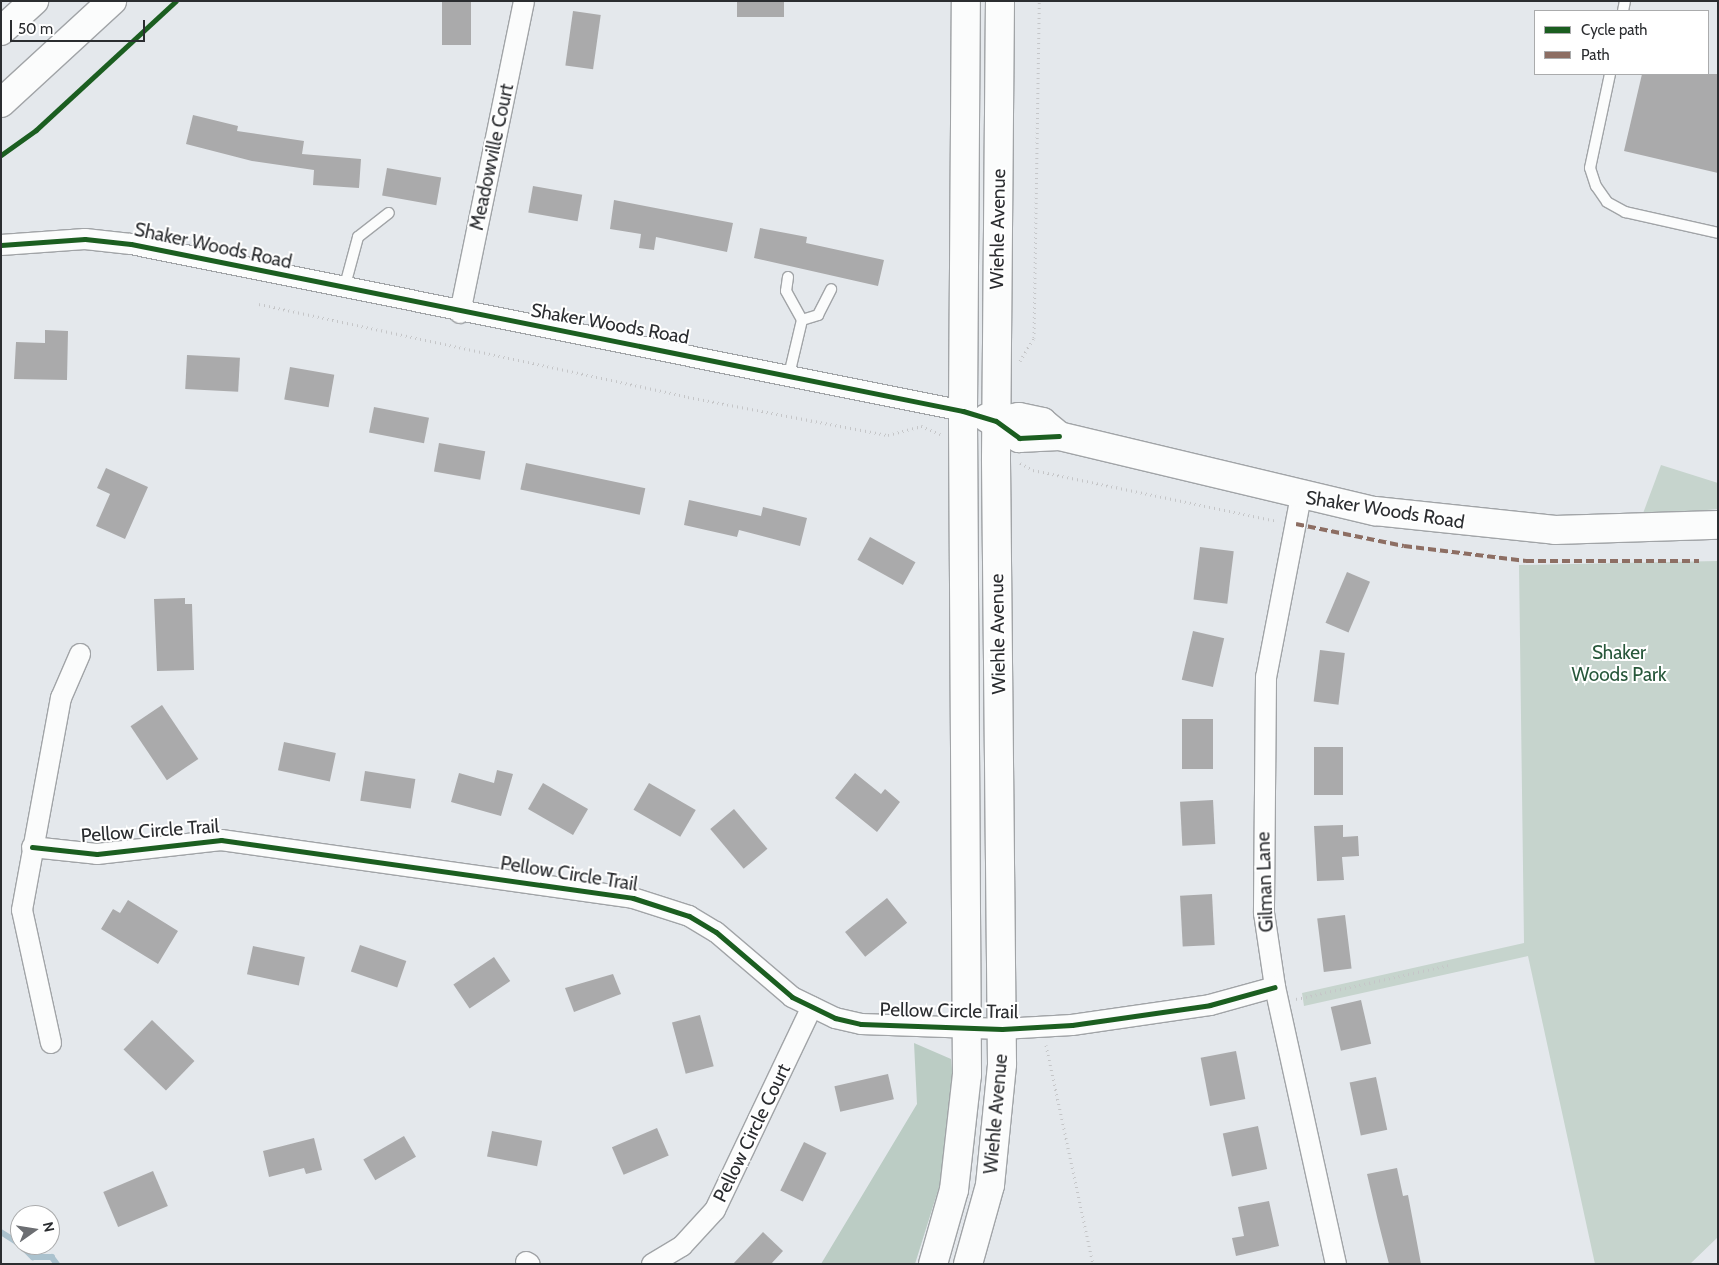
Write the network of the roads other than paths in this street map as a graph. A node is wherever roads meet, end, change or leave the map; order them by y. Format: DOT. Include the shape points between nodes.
graph roads {
  1 [pos="34,1"];
  2 [pos="112,1"];
  3 [pos="524,1"];
  4 [pos="966,1"];
  5 [pos="1000,1"];
  6 [pos="1,31"];
  7 [pos="1610,75"];
  8 [pos="1,103"];
  9 [pos="389,213"];
  10 [pos="1718,233"];
  11 [pos="1,245"];
  12 [pos="788,277"];
  13 [pos="344,289"];
  14 [pos="831,289"];
  15 [pos="460,312"];
  16 [pos="802,320"];
  17 [pos="789,375"];
  18 [pos="963,411"];
  19 [pos="996,421"];
  20 [pos="1059,436"];
  21 [pos="1301,496"];
  22 [pos="1718,525"];
  23 [pos="80,654"];
  24 [pos="32,847"];
  25 [pos="1277,995"];
  26 [pos="812,1007"];
  27 [pos="967,1028"];
  28 [pos="1002,1029"];
  29 [pos="51,1043"];
  30 [pos="652,1264"];
  31 [pos="933,1264"];
  32 [pos="968,1264"];
  33 [pos="1336,1264"];
  1 -- 6 [label="main road"];
  2 -- 8 [label="main road"];
  3 -- 15 [label="street, Meadowville Court"];
  4 -- 18 [label="main road, Wiehle Avenue"];
  5 -- 19 [label="main road, Wiehle Avenue"];
  7 -- 10 [label="lane" via="1590,168 1596,186 1607,202 1625,212"];
  9 -- 13 [label="lane" via="358,237"];
  11 -- 13 [label="street, Shaker Woods Road" via="59,239 110,241"];
  12 -- 16 [label="lane" via="786,291"];
  13 -- 15 [label="street, Shaker Woods Road"];
  14 -- 16 [label="lane" via="818,315"];
  15 -- 17 [label="street, Shaker Woods Road"];
  16 -- 17 [label="lane"];
  17 -- 18 [label="street, Shaker Woods Road"];
  18 -- 19 [label="main road, Shaker Woods Road"];
  18 -- 27 [label="main road, Wiehle Avenue"];
  19 -- 20 [label="main road, Shaker Woods Road" via="1019,438"];
  19 -- 20 [label="main road, Shaker Woods Road" via="1019,417 1042,422"];
  19 -- 28 [label="main road, Wiehle Avenue"];
  20 -- 21 [label="main road, Shaker Woods Road"];
  21 -- 22 [label="main road, Shaker Woods Road" via="1478,525 1555,530"];
  21 -- 25 [label="street, Gilman Lane" via="1266,677 1263,724 1264,913"];
  23 -- 24 [label="street" via="61,698"];
  24 -- 26 [label="street, Pellow Circle Trail" via="97,854 221,840 633,898 689,916 716,932 767,979"];
  24 -- 29 [label="street" via="22,910"];
  25 -- 28 [label="street, Pellow Circle Trail" via="1127,1019"];
  25 -- 33 [label="street, Gilman Lane"];
  26 -- 27 [label="street, Pellow Circle Trail" via="861,1024"];
  26 -- 30 [label="street, Pellow Circle Court" via="715,1210 682,1246"];
  27 -- 28 [label="street, Pellow Circle Trail"];
  27 -- 31 [label="main road, Wiehle Avenue" via="960,1152"];
  28 -- 32 [label="main road, Wiehle Avenue" via="996,1145 982,1220"];
}
